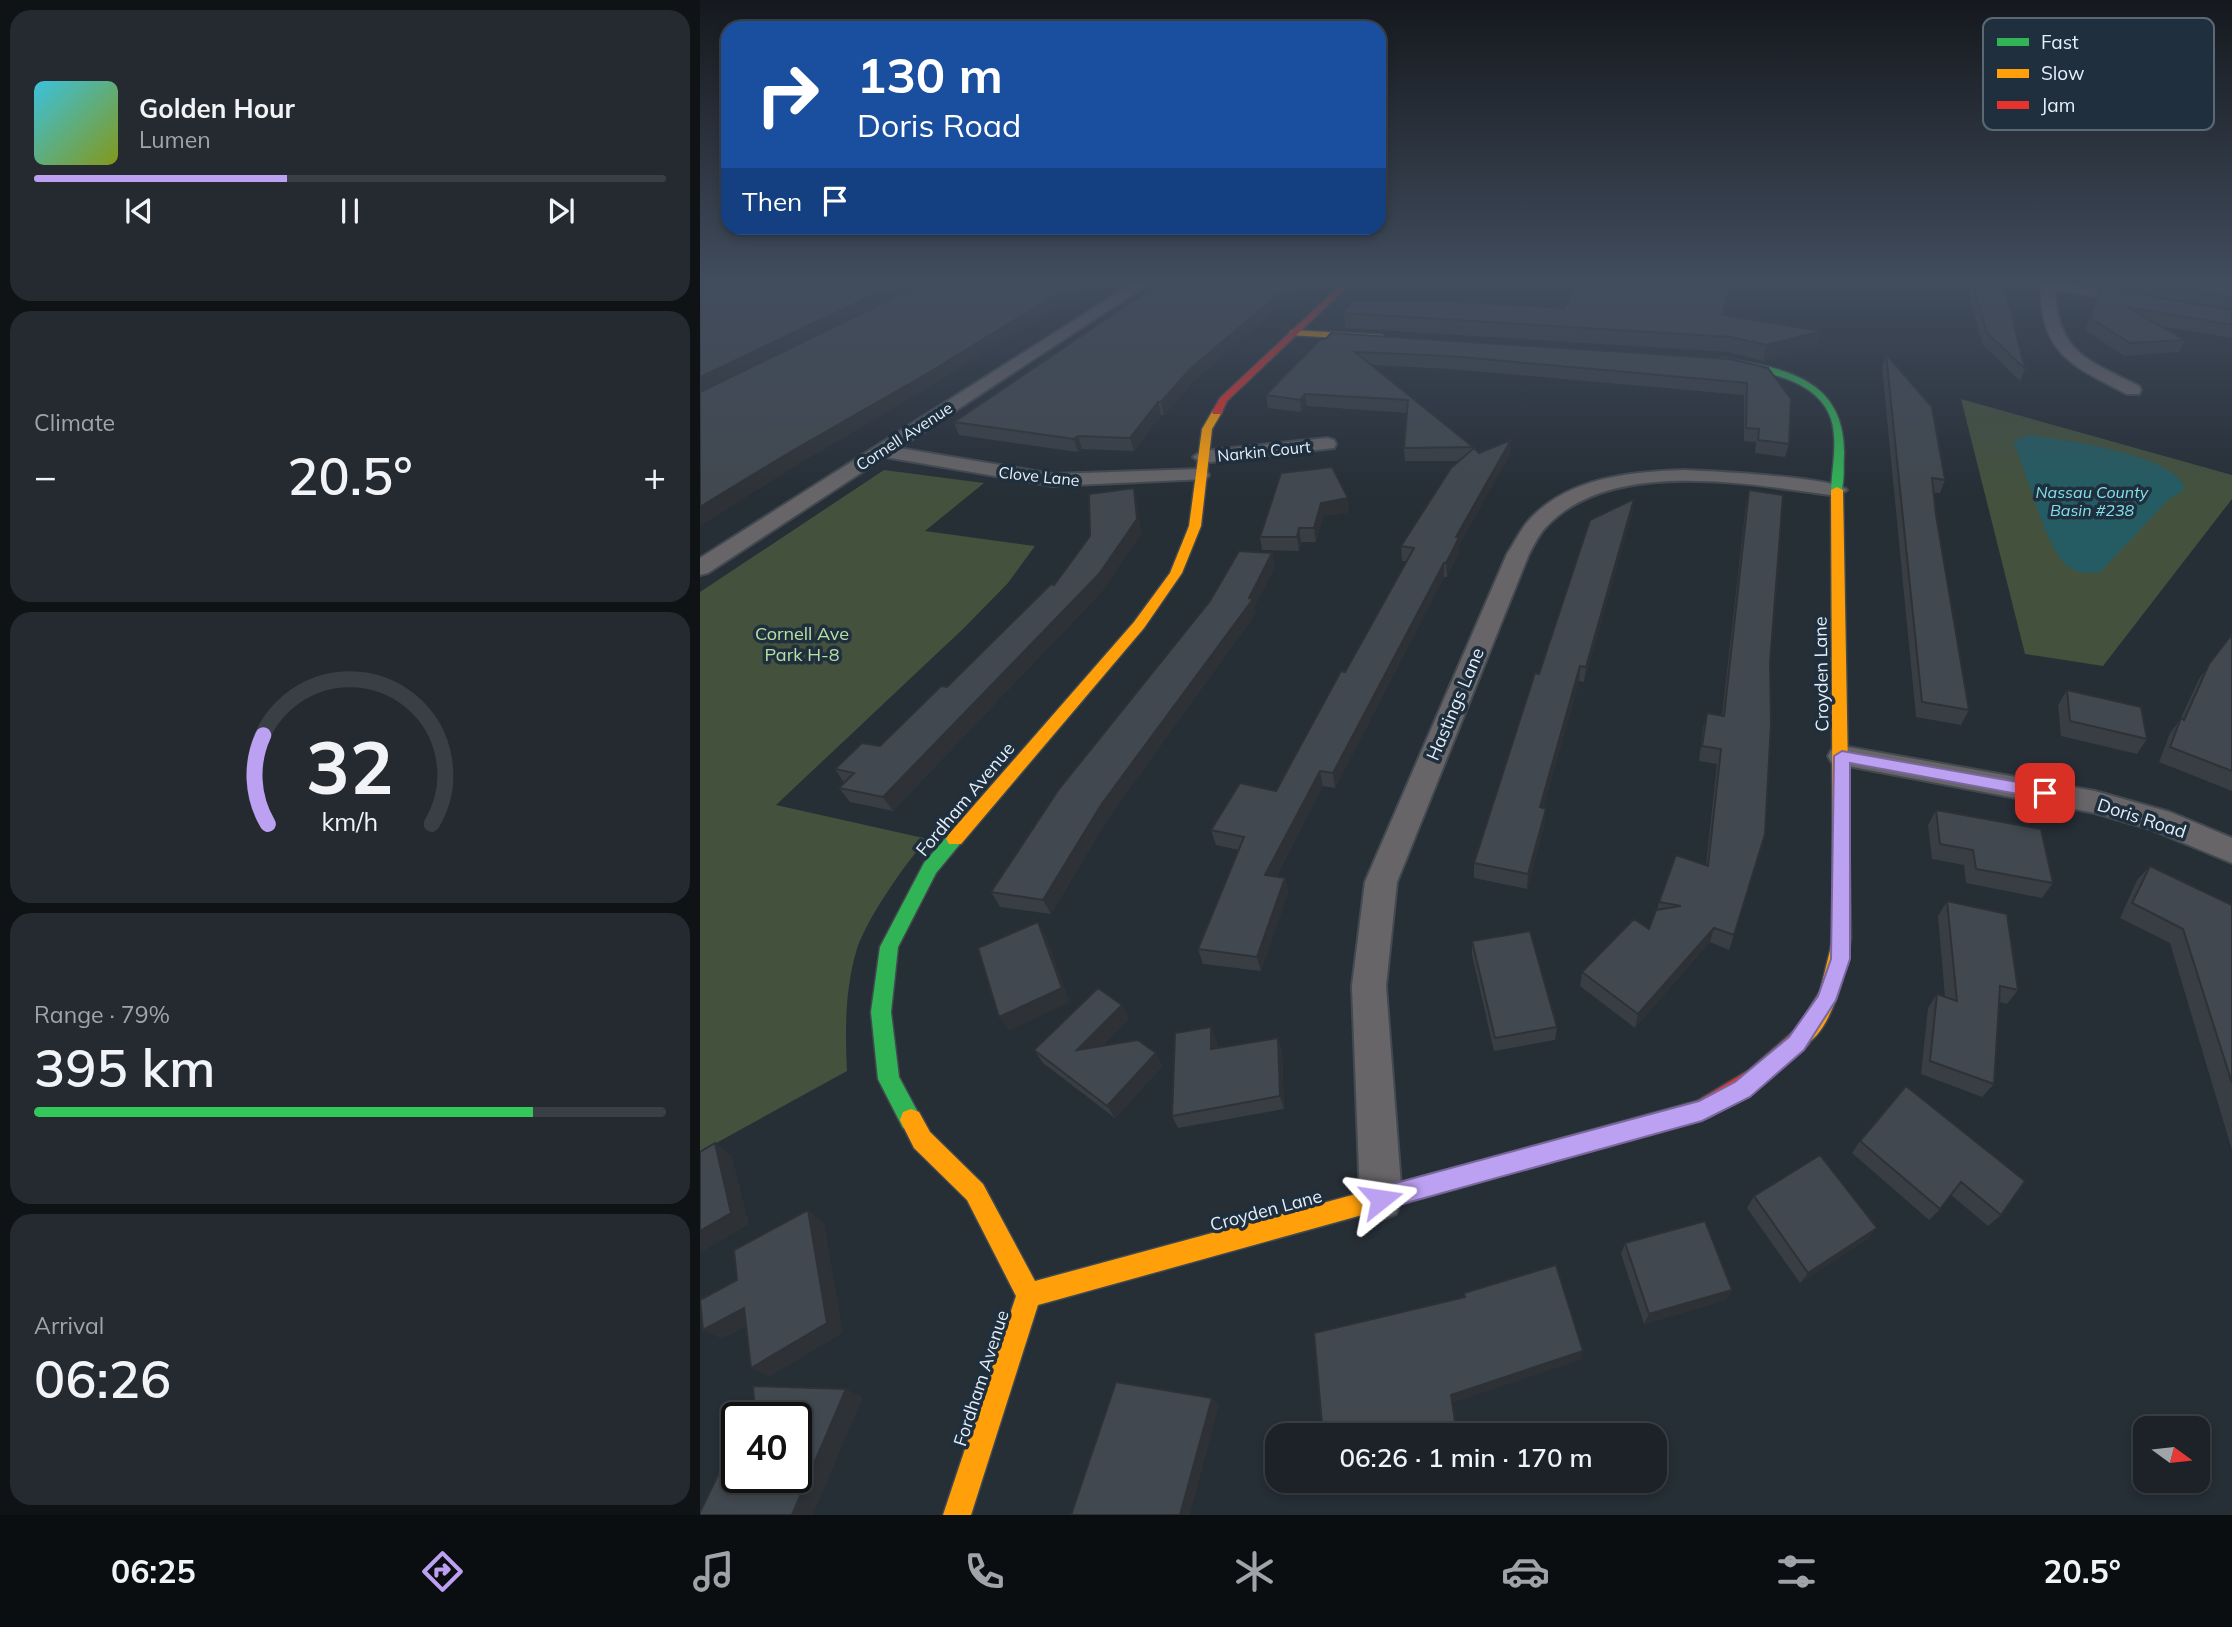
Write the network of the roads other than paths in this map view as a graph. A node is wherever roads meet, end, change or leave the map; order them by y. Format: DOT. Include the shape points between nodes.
graph roads {
  1 [pos="1034,353"];
  2 [pos="1272,353"];
  3 [pos="2068,353"];
  4 [pos="1703,359"];
  5 [pos="2133,390"];
  6 [pos="1327,444"];
  7 [pos="881,451"];
  8 [pos="1200,466"];
  9 [pos="1837,490"];
  10 [pos="700,568"];
  11 [pos="1842,756"];
  12 [pos="2232,851"];
  13 [pos="1381,1199"];
  14 [pos="1029,1295"];
  15 [pos="957,1515"];
  1 -- 7 [label="street, Cornell Avenue"];
  2 -- 8 [label="street, Fordham Avenue" via="1223,400 1207,429"];
  3 -- 5 [label="street"];
  4 -- 9 [label="street, Croyden Lane" via="1775,373 1805,386 1833,408"];
  6 -- 8 [label="street, Narkin Court"];
  7 -- 8 [label="street, Clove Lane" via="1053,480"];
  7 -- 10 [label="street, Cornell Avenue"];
  8 -- 14 [label="street, Fordham Avenue" via="1195,526 1176,573 1139,625 930,868 889,947 881,1012 890,1079 922,1140 975,1192"];
  9 -- 11 [label="street, Croyden Lane"];
  9 -- 13 [label="street, Hastings Lane" via="1718,475 1665,475 1617,483 1565,502 1541,519 1518,554 1381,882 1369,986"];
  11 -- 12 [label="street, Doris Road" via="2095,802 2159,820"];
  11 -- 13 [label="street, Croyden Lane" via="1840,959 1826,1000 1796,1043 1742,1090 1702,1110"];
  13 -- 14 [label="street, Croyden Lane"];
  14 -- 15 [label="street, Fordham Avenue"];
}
